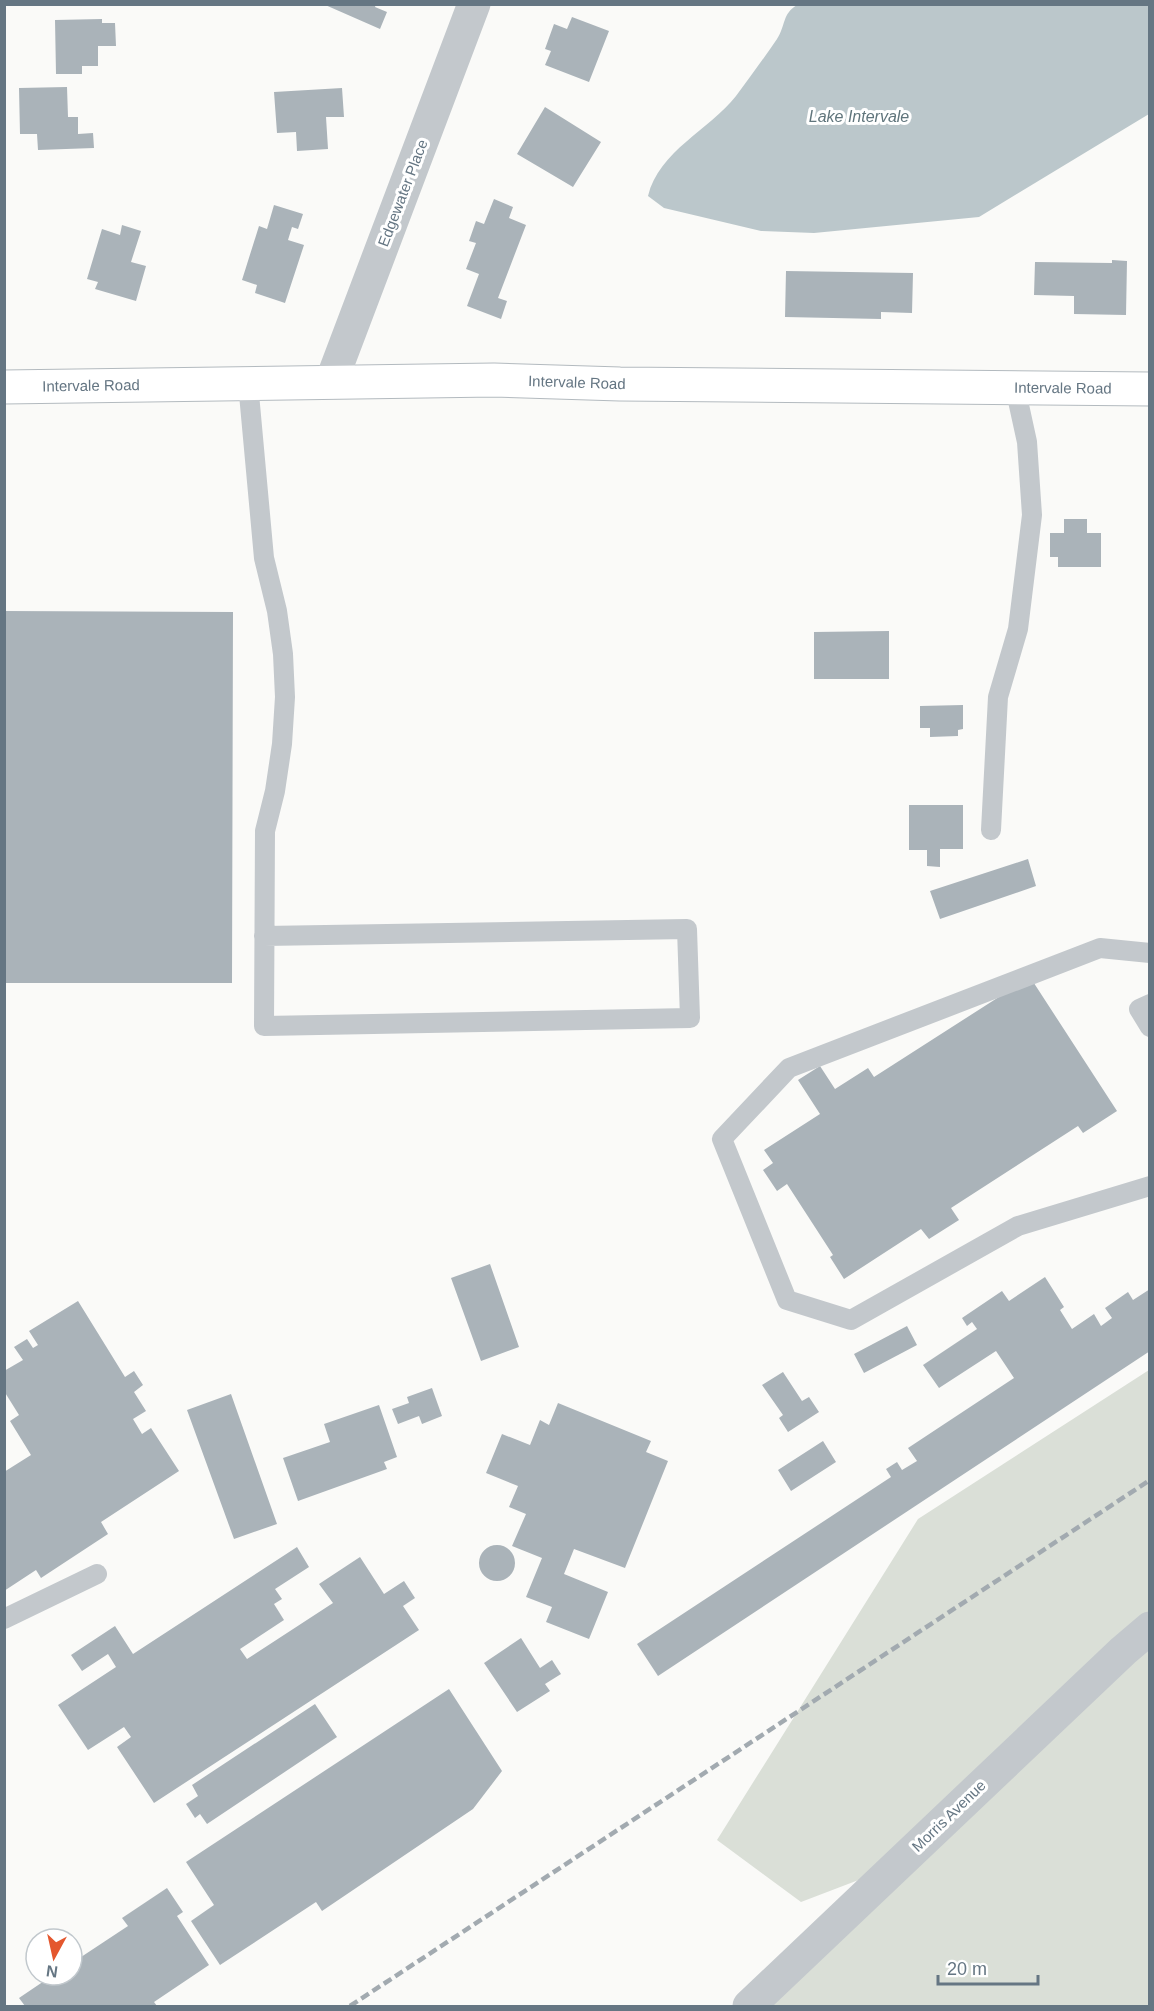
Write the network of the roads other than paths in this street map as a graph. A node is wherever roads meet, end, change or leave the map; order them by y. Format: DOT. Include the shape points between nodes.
graph roads {
  1 [pos="474,4"];
  2 [pos="331,382"];
  3 [pos="248,383"];
  4 [pos="4,387"];
  5 [pos="1015,387"];
  6 [pos="1149,389"];
  7 [pos="991,830"];
  8 [pos="264,936"];
  9 [pos="1149,953"];
  10 [pos="1149,1004"];
  11 [pos="1149,1027"];
  12 [pos="1149,1186"];
  13 [pos="97,1574"];
  14 [pos="4,1619"];
  15 [pos="1149,1628"];
  16 [pos="749,2007"];
  1 -- 2 [label="street, Edgewater Place"];
  2 -- 3 [label="street, Intervale Road"];
  2 -- 5 [label="street, Intervale Road" via="494,380"];
  3 -- 4 [label="street, Intervale Road"];
  3 -- 8 [label="lane" via="264,558 283,654 285,697 275,791 265,831"];
  5 -- 6 [label="street, Intervale Road"];
  5 -- 7 [label="lane" via="1028,442 1032,515 1018,629 998,697"];
  8 -- 8 [label="lane" via="264,1026 690,1018 687,929"];
  9 -- 12 [label="lane" via="1100,948 789,1068 722,1139 787,1300 851,1320 1018,1226"];
  10 -- 11 [label="lane" via="1139,1009"];
  13 -- 14 [label="lane"];
  15 -- 16 [label="street, Morris Avenue"];
}
